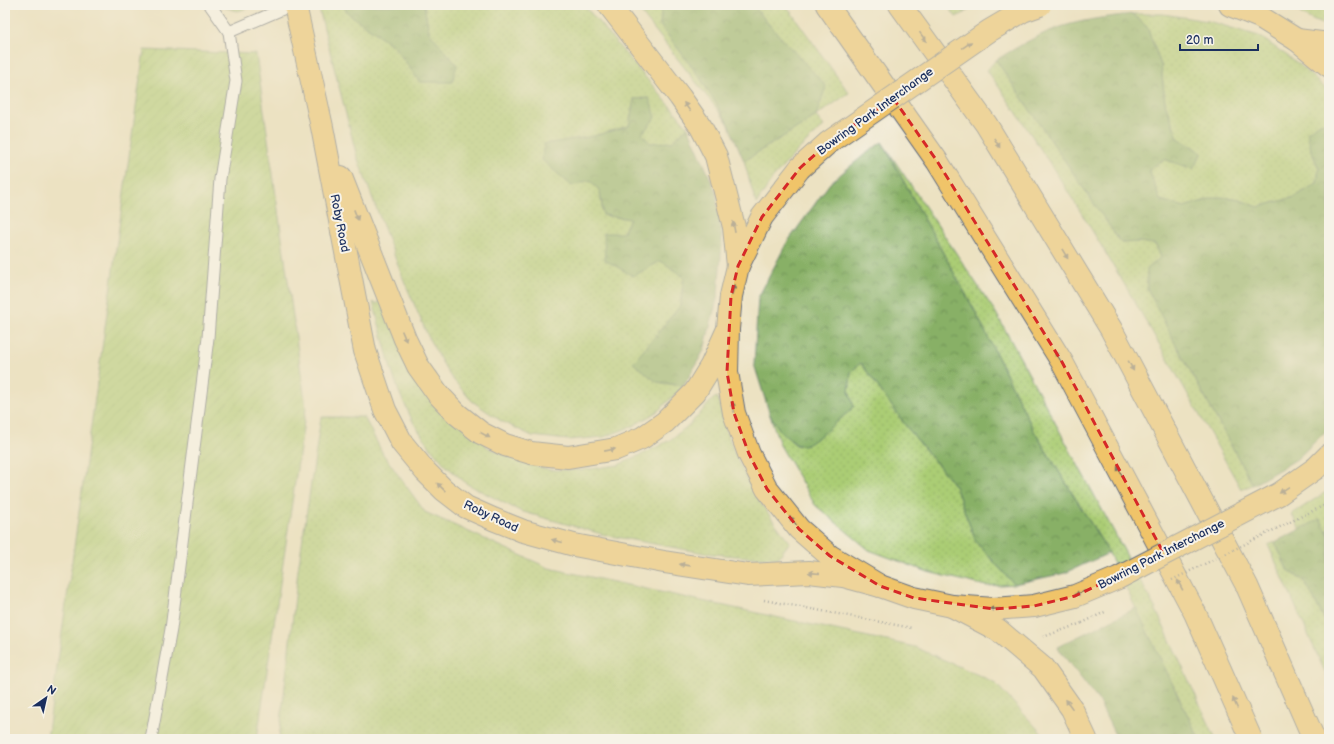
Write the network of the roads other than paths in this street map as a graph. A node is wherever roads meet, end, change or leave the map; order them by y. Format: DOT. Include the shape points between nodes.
graph roads {
  1 [pos="210,5"];
  2 [pos="292,5"];
  3 [pos="295,5"];
  4 [pos="609,5"];
  5 [pos="826,5"];
  6 [pos="900,5"];
  7 [pos="1040,5"];
  8 [pos="1230,5"];
  9 [pos="229,32"];
  10 [pos="1296,40"];
  11 [pos="1329,44"];
  12 [pos="1329,66"];
  13 [pos="322,127"];
  14 [pos="738,266"];
  15 [pos="728,329"];
  16 [pos="1322,462"];
  17 [pos="880,586"];
  18 [pos="952,606"];
  19 [pos="151,739"];
  20 [pos="1086,739"];
  21 [pos="1251,739"];
  22 [pos="1314,739"];
  1 -- 9 [label="lane"];
  2 -- 9 [label="lane"];
  3 -- 13 [label="main road, Roby Road"];
  14 -- 4 [label="main road, one-way" via="734,227 716,156 697,121"];
  21 -- 5 [label="main road, one-way" via="1195,613 1062,362 938,161"];
  6 -- 22 [label="main road, one-way" via="986,124 1111,329 1247,586"];
  14 -- 7 [label="main road, Bowring Park Interchange, one-way, bridge" via="762,217 800,168 829,142 988,31 1023,11"];
  8 -- 10 [label="main road" via="1260,16"];
  9 -- 19 [label="lane" via="236,81 220,179 208,338 171,629"];
  10 -- 11 [label="main road"];
  10 -- 12 [label="main road"];
  13 -- 15 [label="main road, Roby Road, one-way" via="418,366 438,394 457,414 481,433 505,445 531,453 568,457 616,449 642,438 665,422 695,392 711,366"];
  17 -- 13 [label="main road, Roby Road, one-way" via="843,576 809,572 748,575 574,545 523,531 493,519 466,507 444,490 402,444 385,410 365,351"];
  15 -- 14 [label="main road, Bowring Park Interchange, one-way" via="731,296"];
  17 -- 15 [label="main road, Bowring Park Interchange, one-way" via="830,556 799,529 767,489 749,454 734,413 727,372"];
  16 -- 18 [label="main road, Bowring Park Interchange, one-way, bridge" via="1278,494 1118,578 1074,596 1034,606 994,609"];
  17 -- 18 [label="main road, Bowring Park Interchange" via="914,598"];
  20 -- 18 [label="main road, one-way" via="1072,709 1043,668 998,630"];
}
